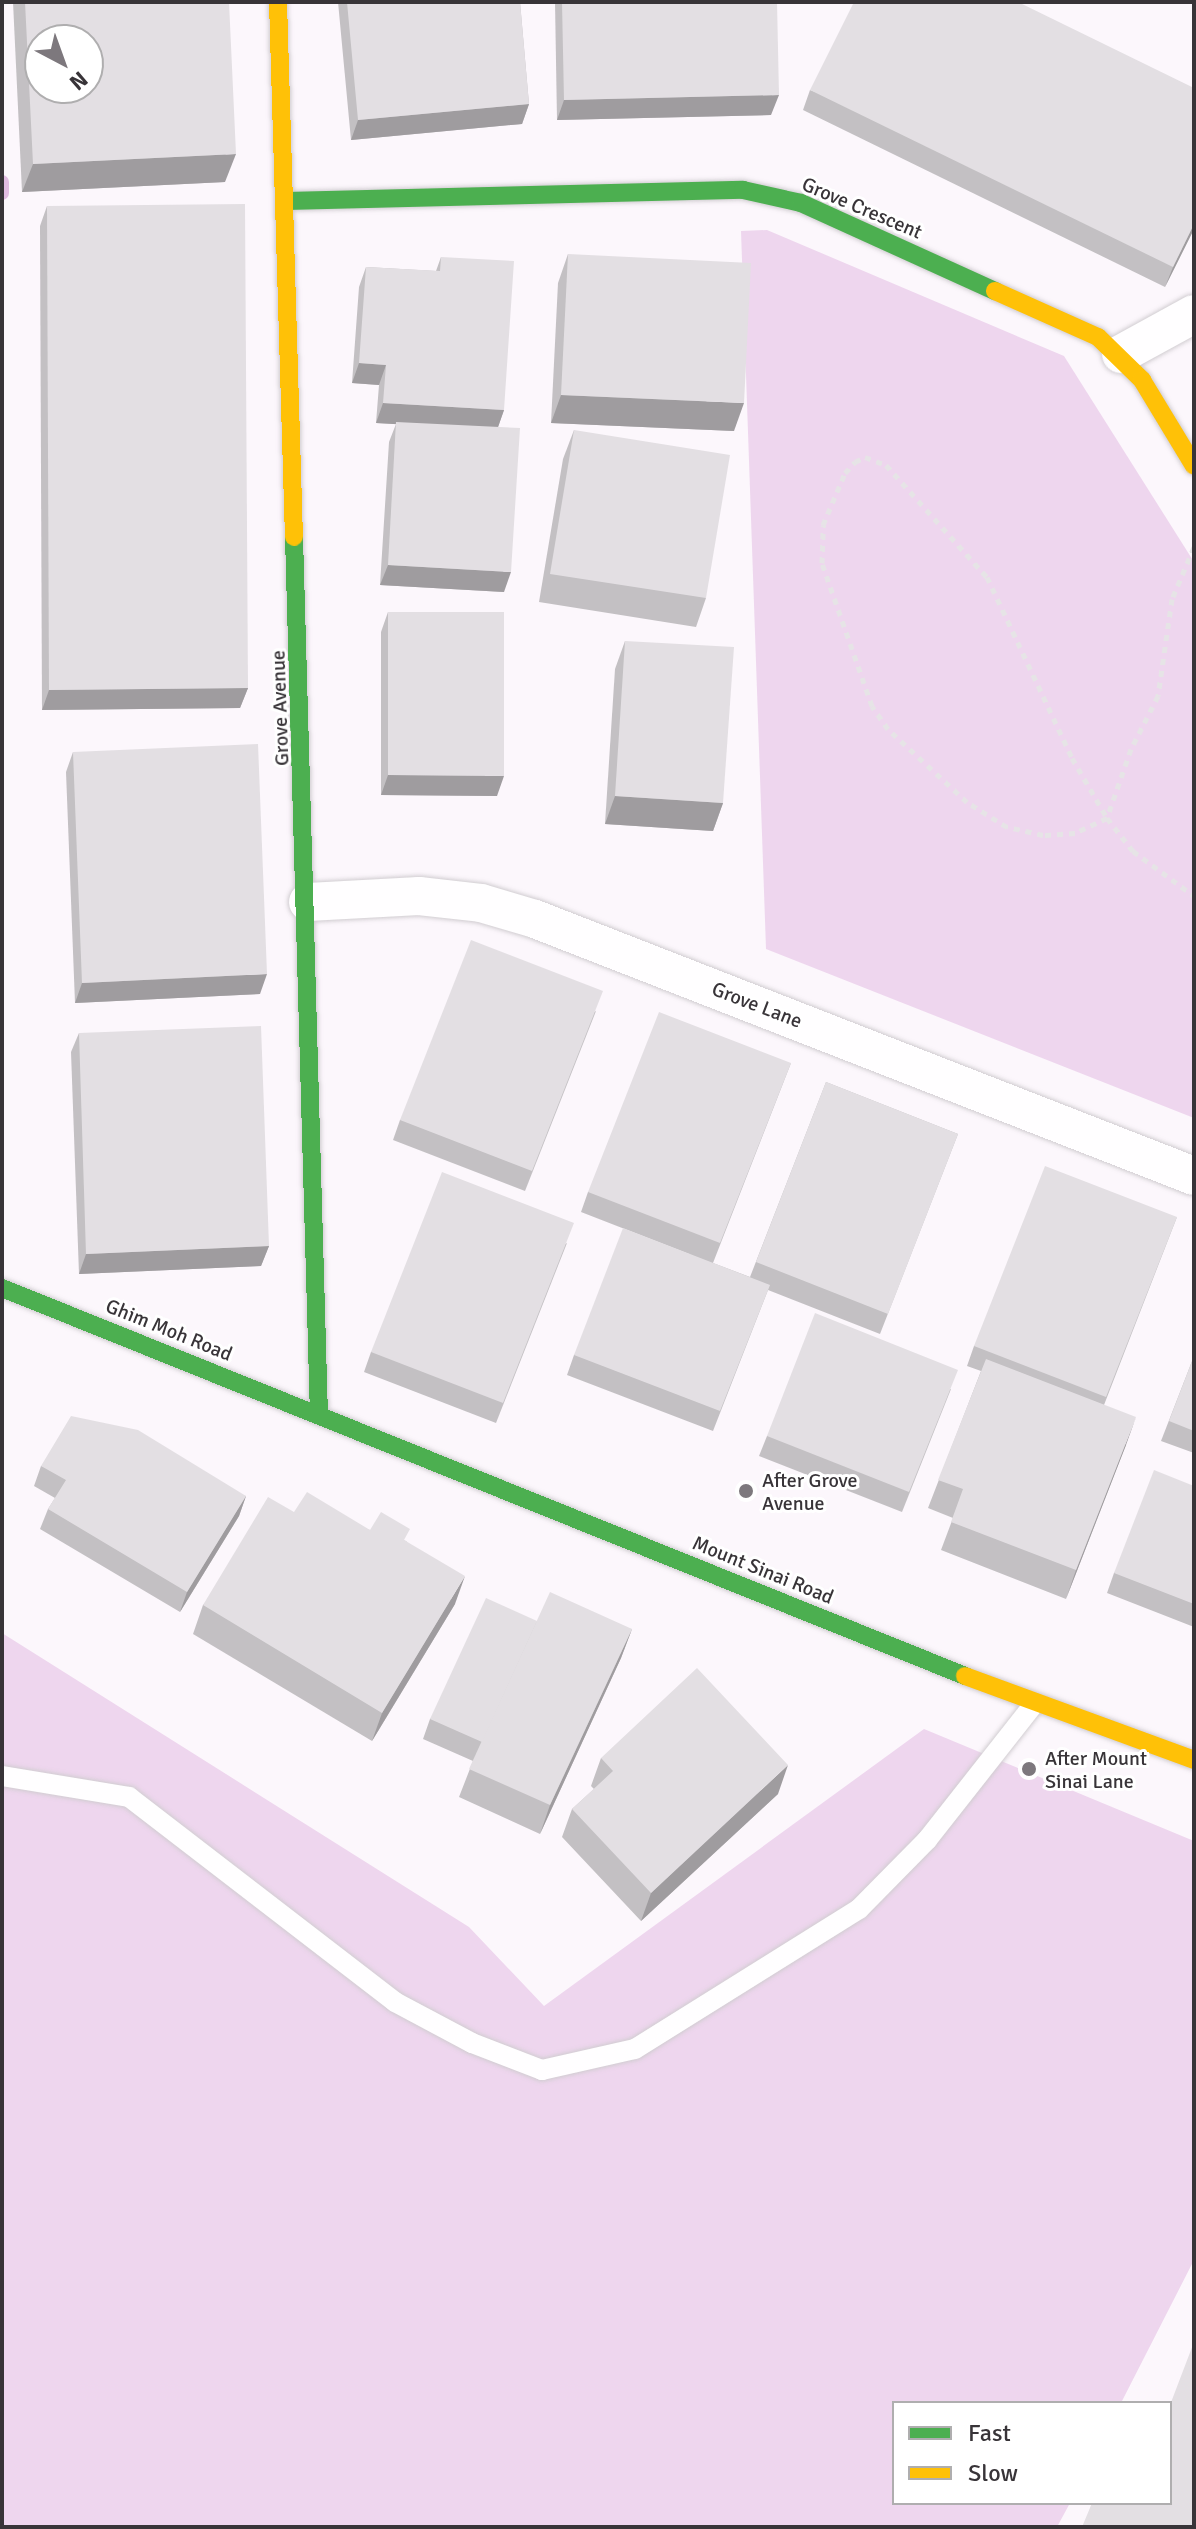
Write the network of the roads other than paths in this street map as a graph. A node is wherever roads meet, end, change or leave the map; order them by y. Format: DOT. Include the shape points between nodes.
graph roads {
  1 [pos="278,2"];
  2 [pos="286,201"];
  3 [pos="1194,314"];
  4 [pos="1121,354"];
  5 [pos="1194,466"];
  6 [pos="308,902"];
  7 [pos="1194,1176"];
  8 [pos="2,1288"];
  9 [pos="319,1413"];
  10 [pos="1034,1704"];
  11 [pos="1194,1760"];
  12 [pos="2,1776"];
  1 -- 2 [label="street, Grove Avenue"];
  2 -- 4 [label="street, Grove Crescent" via="743,190 801,203 1068,321"];
  2 -- 6 [label="street, Grove Avenue"];
  3 -- 4 [label="street"];
  4 -- 5 [label="street, Grove Crescent"];
  6 -- 7 [label="street, Grove Lane" via="419,896 481,903 535,919"];
  6 -- 9 [label="street, Grove Avenue"];
  8 -- 9 [label="street, Ghim Moh Road"];
  9 -- 10 [label="street, Mount Sinai Road"];
  10 -- 11 [label="street, Mount Sinai Road"];
  10 -- 12 [label="lane" via="927,1840 859,1909 635,2049 542,2070 472,2043 395,2002 129,1797"];
}
